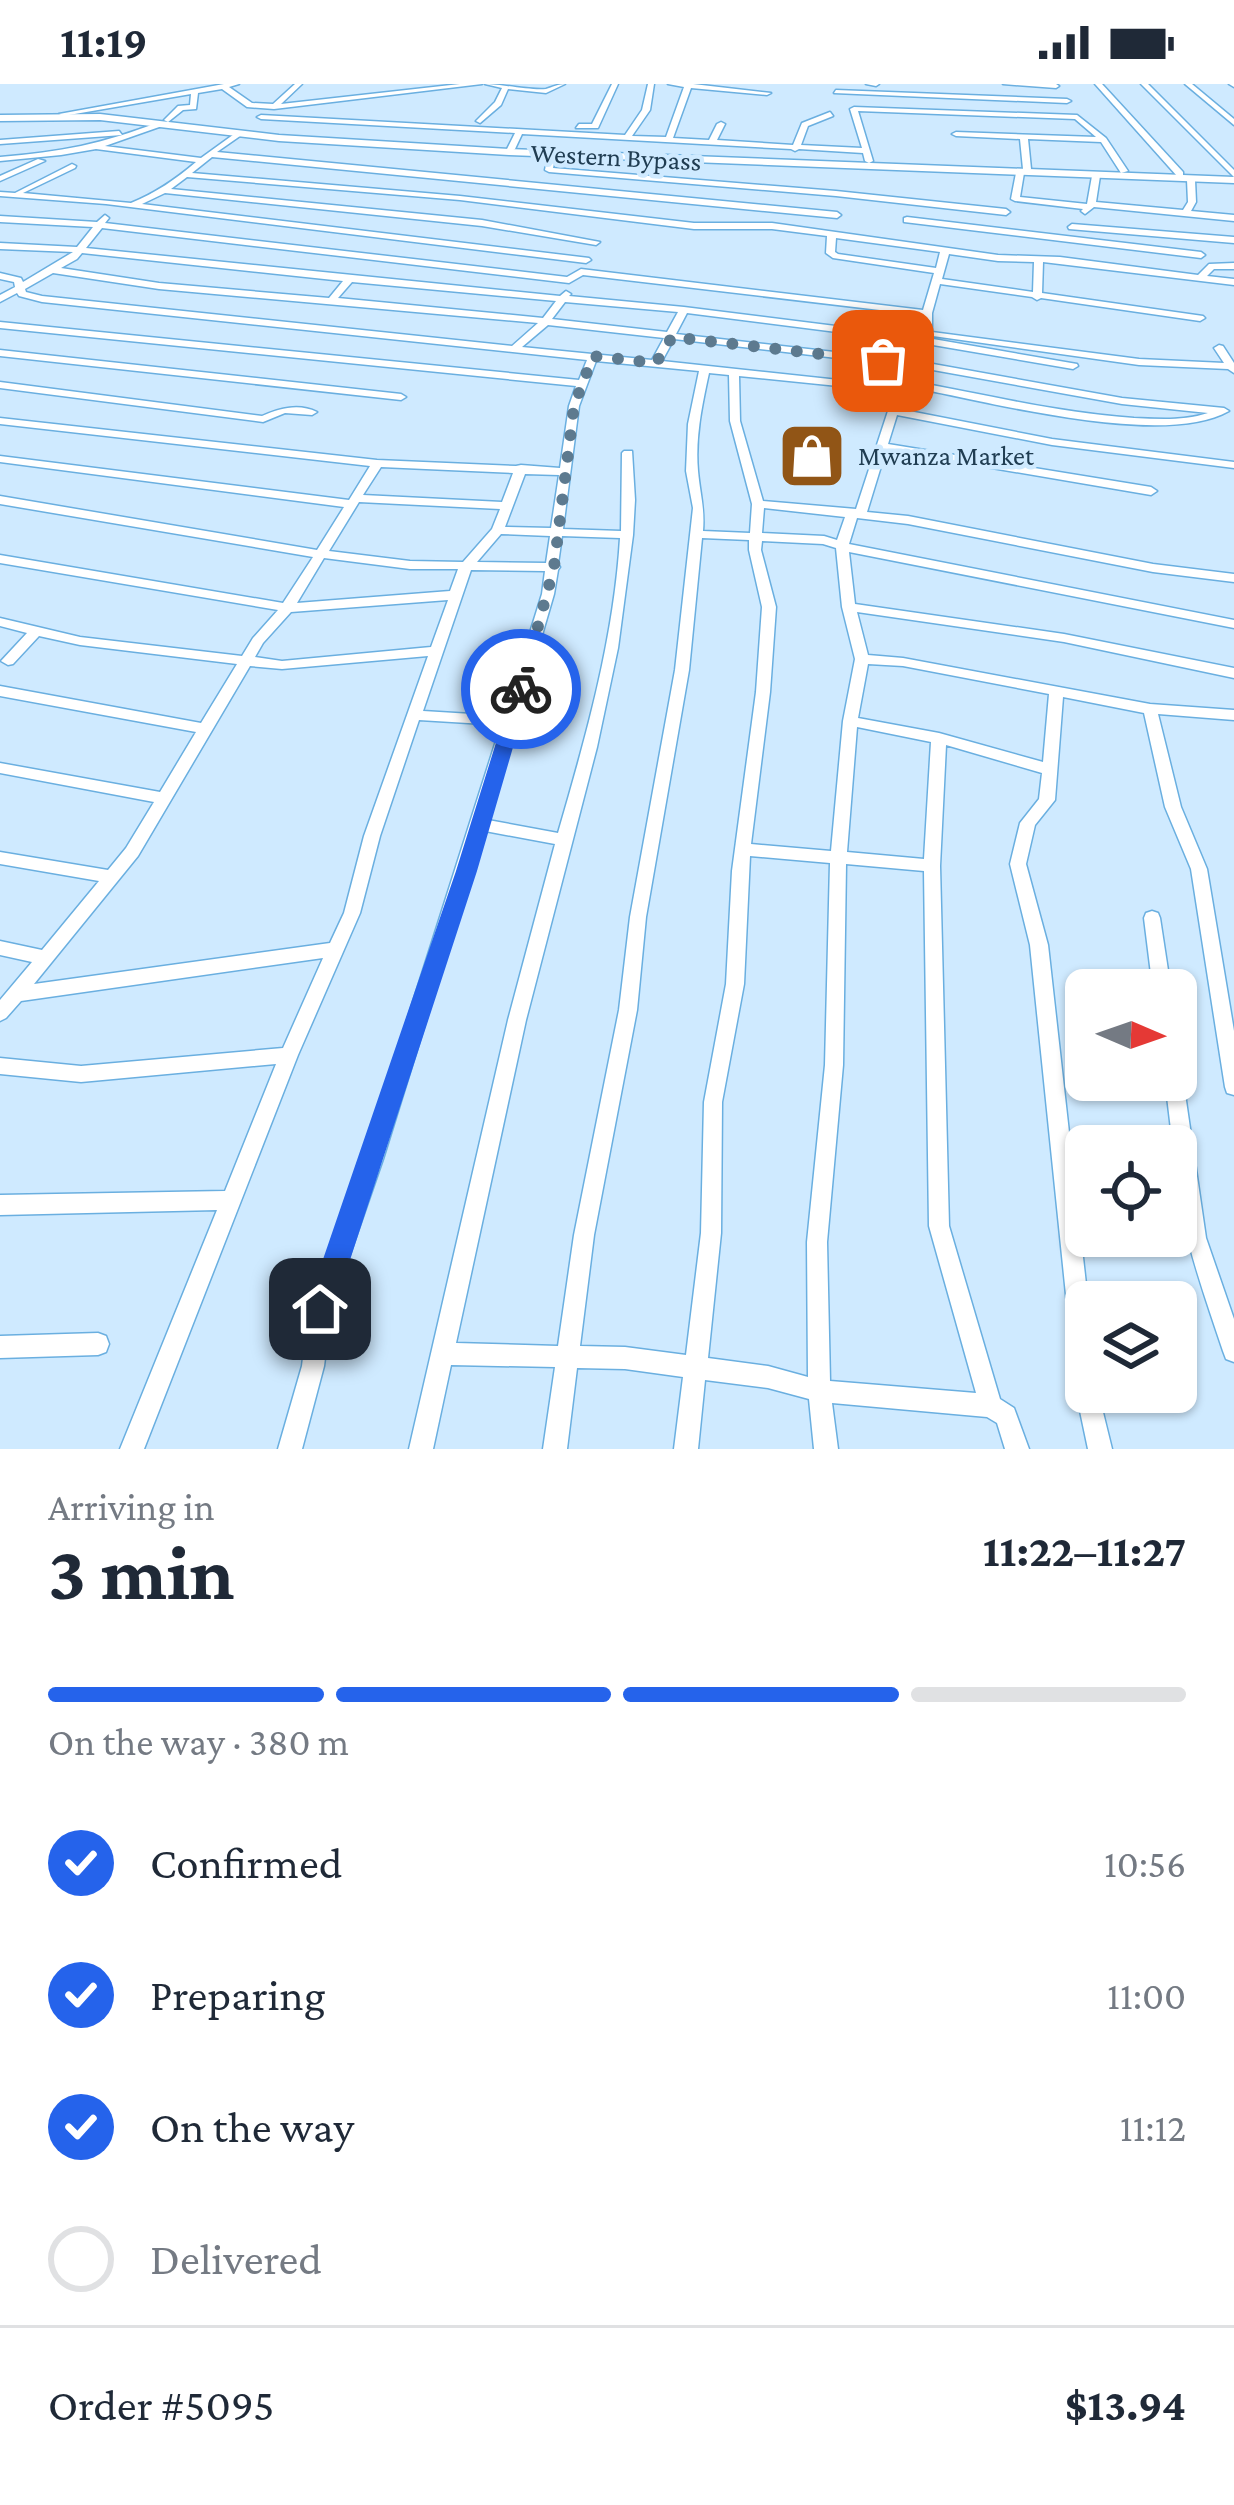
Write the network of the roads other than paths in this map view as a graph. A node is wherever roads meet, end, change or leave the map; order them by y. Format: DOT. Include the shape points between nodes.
graph roads {
  1 [pos="236,84"];
  2 [pos="299,84"];
  3 [pos="360,84"];
  4 [pos="483,84"];
  5 [pos="562,84"];
  6 [pos="615,84"];
  7 [pos="651,84"];
  8 [pos="670,84"];
  9 [pos="689,84"];
  10 [pos="874,84"];
  11 [pos="1006,84"];
  12 [pos="1098,84"];
  13 [pos="1144,84"];
  14 [pos="1188,84"];
  15 [pos="1055,85"];
  16 [pos="432,86"];
  17 [pos="506,86"];
  18 [pos="207,87"];
  19 [pos="224,87"];
  20 [pos="402,88"];
  21 [pos="838,88"];
  22 [pos="195,92"];
  23 [pos="767,93"];
  24 [pos="875,96"];
  25 [pos="358,99"];
  26 [pos="1067,101"];
  27 [pos="883,108"];
  28 [pos="854,109"];
  29 [pos="269,111"];
  30 [pos="63,114"];
  31 [pos="830,114"];
  32 [pos="1077,117"];
  33 [pos="0,118"];
  34 [pos="721,124"];
  35 [pos="1234,124"];
  36 [pos="481,125"];
  37 [pos="520,131"];
  38 [pos="588,134"];
  39 [pos="956,134"];
  40 [pos="134,136"];
  41 [pos="627,137"];
  42 [pos="1024,137"];
  43 [pos="669,139"];
  44 [pos="1103,140"];
  45 [pos="0,142"];
  46 [pos="712,142"];
  47 [pos="469,146"];
  48 [pos="90,147"];
  49 [pos="511,149"];
  50 [pos="795,149"];
  51 [pos="867,151"];
  52 [pos="581,153"];
  53 [pos="552,154"];
  54 [pos="48,157"];
  55 [pos="206,157"];
  56 [pos="0,159"];
  57 [pos="658,162"];
  58 [pos="72,166"];
  59 [pos="871,166"];
  60 [pos="1124,171"];
  61 [pos="1180,173"];
  62 [pos="188,175"];
  63 [pos="1096,176"];
  64 [pos="0,178"];
  65 [pos="636,178"];
  66 [pos="1234,178"];
  67 [pos="1191,180"];
  68 [pos="167,191"];
  69 [pos="13,195"];
  70 [pos="622,196"];
  71 [pos="0,198"];
  72 [pos="1091,205"];
  73 [pos="125,207"];
  74 [pos="761,209"];
  75 [pos="141,210"];
  76 [pos="1006,212"];
  77 [pos="1186,213"];
  78 [pos="837,215"];
  79 [pos="609,217"];
  80 [pos="1234,218"];
  81 [pos="0,219"];
  82 [pos="129,219"];
  83 [pos="907,220"];
  84 [pos="99,225"];
  85 [pos="761,226"];
  86 [pos="1072,232"];
  87 [pos="832,233"];
  88 [pos="1234,240"];
  89 [pos="230,242"];
  90 [pos="596,242"];
  91 [pos="0,246"];
  92 [pos="82,250"];
  93 [pos="945,251"];
  94 [pos="1201,255"];
  95 [pos="1039,260"];
  96 [pos="1052,260"];
  97 [pos="210,266"];
  98 [pos="584,266"];
  99 [pos="1234,266"];
  100 [pos="53,270"];
  101 [pos="0,276"];
  102 [pos="939,276"];
  103 [pos="1201,277"];
  104 [pos="350,279"];
  105 [pos="1234,282"];
  106 [pos="19,283"];
  107 [pos="563,297"];
  108 [pos="1037,297"];
  109 [pos="0,298"];
  110 [pos="331,302"];
  111 [pos="684,310"];
  112 [pos="927,313"];
  113 [pos="1200,318"];
  114 [pos="544,322"];
  115 [pos="0,325"];
  116 [pos="672,337"];
  117 [pos="927,337"];
  118 [pos="984,344"];
  119 [pos="517,346"];
  120 [pos="1219,348"];
  121 [pos="0,352"];
  122 [pos="593,356"];
  123 [pos="656,363"];
  124 [pos="922,365"];
  125 [pos="1073,366"];
  126 [pos="1233,368"];
  127 [pos="705,369"];
  128 [pos="734,374"];
  129 [pos="975,377"];
  130 [pos="581,383"];
  131 [pos="0,386"];
  132 [pos="907,387"];
  133 [pos="971,393"];
  134 [pos="401,397"];
  135 [pos="892,411"];
  136 [pos="312,412"];
  137 [pos="1118,419"];
  138 [pos="0,421"];
  139 [pos="882,446"];
  140 [pos="1107,450"];
  141 [pos="628,453"];
  142 [pos="0,459"];
  143 [pos="377,463"];
  144 [pos="1234,465"];
  145 [pos="521,469"];
  146 [pos="563,472"];
  147 [pos="1151,491"];
  148 [pos="0,500"];
  149 [pos="354,501"];
  150 [pos="758,504"];
  151 [pos="504,506"];
  152 [pos="857,513"];
  153 [pos="498,530"];
  154 [pos="560,533"];
  155 [pos="627,535"];
  156 [pos="695,535"];
  157 [pos="758,538"];
  158 [pos="842,545"];
  159 [pos="320,554"];
  160 [pos="0,559"];
  161 [pos="554,567"];
  162 [pos="465,568"];
  163 [pos="1234,578"];
  164 [pos="456,595"];
  165 [pos="287,608"];
  166 [pos="849,608"];
  167 [pos="0,622"];
  168 [pos="1234,624"];
  169 [pos="35,632"];
  170 [pos="437,651"];
  171 [pos="862,659"];
  172 [pos="247,662"];
  173 [pos="3,664"];
  174 [pos="1230,672"];
  175 [pos="0,691"];
  176 [pos="1234,693"];
  177 [pos="1056,694"];
  178 [pos="1150,709"];
  179 [pos="416,715"];
  180 [pos="1234,715"];
  181 [pos="511,721"];
  182 [pos="850,721"];
  183 [pos="205,730"];
  184 [pos="939,738"];
  185 [pos="0,768"];
  186 [pos="1048,769"];
  187 [pos="162,797"];
  188 [pos="479,824"];
  189 [pos="564,840"];
  190 [pos="744,849"];
  191 [pos="0,858"];
  192 [pos="838,860"];
  193 [pos="932,866"];
  194 [pos="113,878"];
  195 [pos="1152,918"];
  196 [pos="0,948"];
  197 [pos="337,950"];
  198 [pos="47,958"];
  199 [pos="1159,969"];
  200 [pos="15,994"];
  201 [pos="0,1013"];
  202 [pos="289,1055"];
  203 [pos="0,1066"];
  204 [pos="1234,1087"];
  205 [pos="1177,1101"];
  206 [pos="233,1200"];
  207 [pos="0,1205"];
  208 [pos="1075,1281"];
  209 [pos="98,1344"];
  210 [pos="0,1347"];
  211 [pos="1234,1351"];
  212 [pos="442,1354"];
  213 [pos="568,1355"];
  214 [pos="697,1370"];
  215 [pos="819,1391"];
  216 [pos="991,1406"];
  217 [pos="1092,1413"];
  218 [pos="132,1449"];
  219 [pos="290,1449"];
  220 [pos="421,1449"];
  221 [pos="555,1449"];
  222 [pos="686,1449"];
  223 [pos="826,1449"];
  224 [pos="1017,1449"];
  225 [pos="1100,1449"];
  1 -- 19 [label="street"];
  2 -- 29 [label="street"];
  3 -- 25 [label="street"];
  4 -- 16 [label="street"];
  4 -- 17 [label="street"];
  5 -- 17 [label="street" via="546,91"];
  6 -- 36 [label="street" via="595,127"];
  7 -- 41 [label="street" via="646,110"];
  8 -- 9 [label="street"];
  9 -- 23 [label="street"];
  9 -- 43 [label="street"];
  10 -- 24 [label="street"];
  11 -- 15 [label="street"];
  12 -- 61 [label="street"];
  13 -- 66 [label="street"];
  14 -- 35 [label="street"];
  15 -- 26 [label="street"];
  16 -- 20 [label="street"];
  17 -- 36 [label="street"];
  18 -- 19 [label="street"];
  18 -- 22 [label="street"];
  19 -- 29 [label="street"];
  20 -- 25 [label="street"];
  21 -- 24 [label="street"];
  21 -- 28 [label="street" via="839,107"];
  22 -- 30 [label="street"];
  22 -- 40 [label="street" via="193,106"];
  24 -- 26 [label="street"];
  24 -- 27 [label="street"];
  25 -- 29 [label="street"];
  26 -- 32 [label="street"];
  27 -- 28 [label="street"];
  27 -- 32 [label="street"];
  28 -- 51 [label="street"];
  29 -- 36 [label="street"];
  29 -- 55 [label="street"];
  31 -- 50 [label="street" via="805,125"];
  32 -- 44 [label="street"];
  33 -- 53 [label="main road, Western Bypass" via="100,116 320,141"];
  34 -- 46 [label="street"];
  36 -- 37 [label="street"];
  36 -- 47 [label="street"];
  37 -- 38 [label="street"];
  37 -- 49 [label="street"];
  38 -- 41 [label="street"];
  38 -- 52 [label="street"];
  39 -- 42 [label="street"];
  40 -- 45 [label="street" via="81,132"];
  40 -- 48 [label="street"];
  41 -- 43 [label="street"];
  42 -- 44 [label="street"];
  42 -- 72 [label="street" via="1015,199"];
  43 -- 46 [label="street"];
  44 -- 60 [label="street"];
  46 -- 50 [label="street"];
  48 -- 54 [label="street"];
  48 -- 55 [label="street"];
  50 -- 51 [label="street"];
  51 -- 59 [label="street"];
  53 -- 65 [label="street" via="549,170"];
  53 -- 66 [label="main road, Western Bypass"];
  54 -- 56 [label="street"];
  54 -- 64 [label="street"];
  55 -- 62 [label="street"];
  55 -- 70 [label="street"];
  57 -- 65 [label="street"];
  58 -- 69 [label="street"];
  62 -- 68 [label="street"];
  62 -- 79 [label="street"];
  63 -- 72 [label="street"];
  65 -- 70 [label="street"];
  65 -- 76 [label="street"];
  67 -- 77 [label="street"];
  68 -- 73 [label="street"];
  68 -- 90 [label="street"];
  69 -- 71 [label="street"];
  69 -- 73 [label="street"];
  70 -- 74 [label="street"];
  70 -- 79 [label="street"];
  72 -- 77 [label="street"];
  72 -- 86 [label="street"];
  73 -- 75 [label="street"];
  73 -- 84 [label="street"];
  74 -- 78 [label="street"];
  74 -- 85 [label="street"];
  75 -- 82 [label="street"];
  75 -- 98 [label="street"];
  77 -- 80 [label="street"];
  79 -- 85 [label="street"];
  79 -- 90 [label="street"];
  81 -- 84 [label="street"];
  83 -- 86 [label="street"];
  84 -- 89 [label="street"];
  84 -- 92 [label="street"];
  85 -- 87 [label="street"];
  86 -- 88 [label="street"];
  86 -- 94 [label="street"];
  86 -- 96 [label="street"];
  87 -- 93 [label="street"];
  87 -- 102 [label="street" via="833,255"];
  89 -- 97 [label="street"];
  89 -- 98 [label="street" via="569,280"];
  90 -- 98 [label="street"];
  91 -- 92 [label="street"];
  92 -- 97 [label="street"];
  92 -- 100 [label="street"];
  93 -- 95 [label="street"];
  93 -- 102 [label="street"];
  95 -- 96 [label="street"];
  95 -- 108 [label="street"];
  96 -- 103 [label="street"];
  97 -- 104 [label="street"];
  98 -- 107 [label="street"];
  98 -- 112 [label="street"];
  99 -- 103 [label="street" via="1212,266"];
  100 -- 106 [label="street"];
  100 -- 110 [label="street"];
  101 -- 106 [label="street"];
  102 -- 108 [label="street"];
  102 -- 112 [label="street"];
  103 -- 105 [label="street"];
  104 -- 107 [label="street"];
  104 -- 110 [label="street"];
  106 -- 109 [label="street"];
  106 -- 119 [label="street" via="22,294 42,299"];
  107 -- 111 [label="street"];
  107 -- 114 [label="street"];
  108 -- 113 [label="street"];
  110 -- 114 [label="street"];
  111 -- 116 [label="street"];
  111 -- 117 [label="street"];
  112 -- 117 [label="street"];
  114 -- 116 [label="street"];
  114 -- 119 [label="street"];
  115 -- 130 [label="street"];
  116 -- 123 [label="street"];
  116 -- 124 [label="street"];
  117 -- 118 [label="street"];
  117 -- 124 [label="street"];
  118 -- 125 [label="street"];
  118 -- 126 [label="street"];
  118 -- 129 [label="street"];
  119 -- 122 [label="street"];
  120 -- 126 [label="street"];
  121 -- 134 [label="street"];
  122 -- 123 [label="street"];
  122 -- 130 [label="street"];
  123 -- 127 [label="street"];
  124 -- 129 [label="street"];
  124 -- 132 [label="street"];
  127 -- 128 [label="street"];
  127 -- 156 [label="street" via="691,454"];
  128 -- 132 [label="street"];
  128 -- 150 [label="street" via="735,421"];
  129 -- 133 [label="street"];
  129 -- 137 [label="street" via="1224,411 1202,421"];
  130 -- 146 [label="street"];
  131 -- 136 [label="street" via="263,419 279,410"];
  132 -- 133 [label="street"];
  132 -- 135 [label="street"];
  133 -- 137 [label="street"];
  135 -- 139 [label="street"];
  135 -- 140 [label="street"];
  137 -- 140 [label="street"];
  138 -- 143 [label="street"];
  139 -- 147 [label="street"];
  139 -- 152 [label="street"];
  140 -- 144 [label="street"];
  141 -- 155 [label="street"];
  142 -- 149 [label="street"];
  143 -- 145 [label="street"];
  143 -- 149 [label="street"];
  145 -- 146 [label="street"];
  145 -- 151 [label="street"];
  146 -- 154 [label="street"];
  148 -- 159 [label="street"];
  149 -- 151 [label="street"];
  149 -- 159 [label="street"];
  150 -- 152 [label="street"];
  150 -- 157 [label="street"];
  151 -- 153 [label="street"];
  152 -- 158 [label="street"];
  152 -- 163 [label="street"];
  153 -- 154 [label="street"];
  153 -- 162 [label="street"];
  154 -- 155 [label="street"];
  154 -- 161 [label="street"];
  155 -- 189 [label="street"];
  156 -- 157 [label="street"];
  156 -- 213 [label="street" via="682,670"];
  157 -- 158 [label="street"];
  157 -- 190 [label="street" via="769,607"];
  158 -- 166 [label="street"];
  158 -- 168 [label="street"];
  159 -- 162 [label="street"];
  159 -- 165 [label="street"];
  160 -- 165 [label="street"];
  161 -- 162 [label="street"];
  161 -- 181 [label="street"];
  162 -- 164 [label="street"];
  164 -- 165 [label="street"];
  164 -- 170 [label="street"];
  165 -- 172 [label="street"];
  166 -- 171 [label="street"];
  166 -- 174 [label="street" via="1064,638"];
  167 -- 169 [label="street"];
  169 -- 172 [label="street"];
  169 -- 173 [label="street"];
  170 -- 172 [label="street"];
  170 -- 179 [label="street"];
  171 -- 177 [label="street"];
  171 -- 182 [label="street"];
  172 -- 183 [label="street"];
  174 -- 176 [label="street"];
  175 -- 183 [label="street"];
  177 -- 178 [label="street"];
  177 -- 186 [label="street"];
  178 -- 180 [label="street"];
  178 -- 204 [label="street" via="1173,808 1199,869"];
  179 -- 181 [label="street"];
  179 -- 197 [label="street"];
  181 -- 188 [label="street"];
  182 -- 184 [label="street"];
  182 -- 192 [label="street"];
  183 -- 187 [label="street"];
  184 -- 186 [label="street"];
  184 -- 193 [label="street"];
  185 -- 187 [label="street"];
  186 -- 208 [label="street" via="1047,800 1028,823 1018,864 1039,945"];
  187 -- 194 [label="street"];
  188 -- 189 [label="street"];
  188 -- 219 [label="street" via="320,1309"];
  189 -- 212 [label="street"];
  190 -- 192 [label="street"];
  190 -- 214 [label="street" via="736,984 713,1102"];
  191 -- 194 [label="street"];
  192 -- 193 [label="street"];
  192 -- 215 [label="street" via="834,1065 817,1242"];
  193 -- 216 [label="street" via="938,1226"];
  194 -- 198 [label="street"];
  195 -- 199 [label="street"];
  196 -- 198 [label="street"];
  197 -- 200 [label="street"];
  197 -- 202 [label="street"];
  198 -- 200 [label="street"];
  200 -- 201 [label="street"];
  202 -- 203 [label="street" via="81,1074"];
  202 -- 206 [label="street"];
  205 -- 211 [label="street" via="1196,1238"];
  206 -- 207 [label="street"];
  206 -- 218 [label="street"];
  209 -- 210 [label="street"];
  212 -- 213 [label="street"];
  212 -- 220 [label="street"];
  213 -- 214 [label="street"];
  213 -- 221 [label="street"];
  214 -- 215 [label="street"];
  214 -- 222 [label="street"];
  215 -- 216 [label="street"];
  215 -- 223 [label="street"];
  216 -- 224 [label="street" via="1006,1416"];
  217 -- 225 [label="street"];
}
